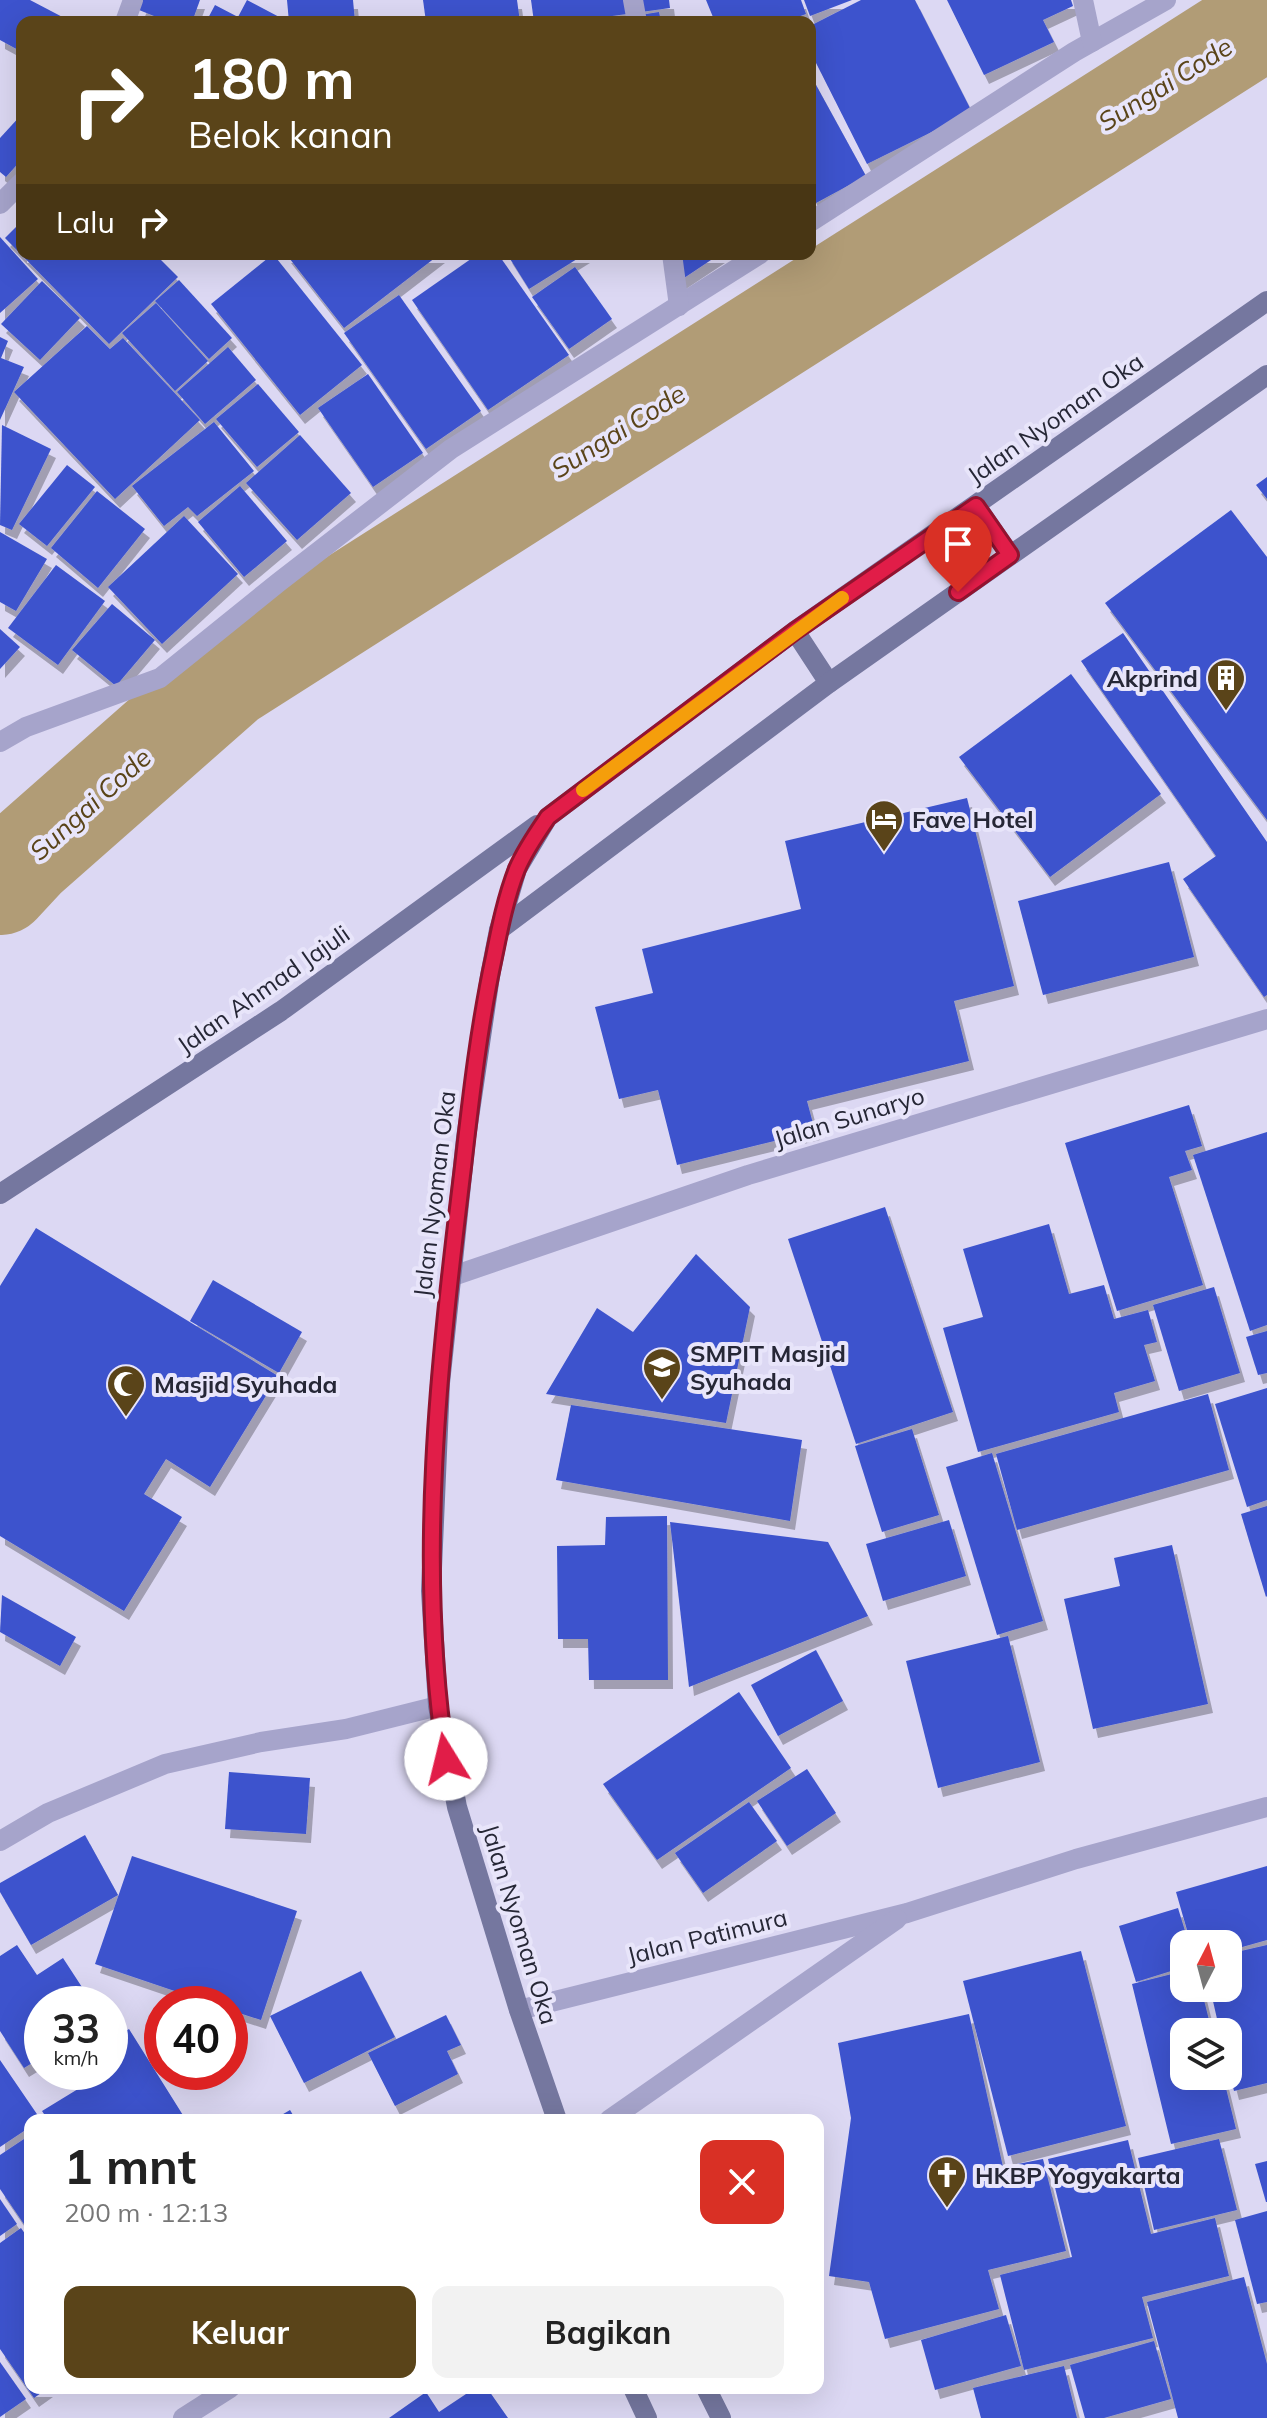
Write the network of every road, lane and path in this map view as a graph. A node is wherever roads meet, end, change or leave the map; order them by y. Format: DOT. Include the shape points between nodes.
graph roads {
  1 [pos="1083,0"];
  2 [pos="1166,0"];
  3 [pos="1092,42"];
  4 [pos="16,188"];
  5 [pos="0,204"];
  6 [pos="816,218"];
  7 [pos="673,260"];
  8 [pos="751,260"];
  9 [pos="1267,301"];
  10 [pos="679,306"];
  11 [pos="1267,375"];
  12 [pos="976,506"];
  13 [pos="1010,555"];
  14 [pos="795,631"];
  15 [pos="829,683"];
  16 [pos="0,742"];
  17 [pos="548,817"];
  18 [pos="499,930"];
  19 [pos="1267,1019"];
  20 [pos="0,1194"];
  21 [pos="450,1277"];
  22 [pos="438,1706"];
  23 [pos="1267,1807"];
  24 [pos="0,1841"];
  25 [pos="907,1913"];
  26 [pos="519,2010"];
  27 [pos="555,2114"];
  28 [pos="618,2114"];
  29 [pos="221,2394"];
  30 [pos="636,2394"];
  31 [pos="709,2394"];
  32 [pos="183,2418"];
  33 [pos="647,2418"];
  34 [pos="721,2418"];
  1 -- 3 [label="street"];
  2 -- 3 [label="street"];
  3 -- 6 [label="street"];
  4 -- 5 [label="street"];
  7 -- 10 [label="street"];
  8 -- 10 [label="street"];
  9 -- 12 [label="street, Jalan Nyoman Oka"];
  10 -- 16 [label="street" via="451,449 160,678 26,727"];
  11 -- 13 [label="street"];
  12 -- 13 [label="street"];
  12 -- 14 [label="street, Jalan Nyoman Oka"];
  13 -- 15 [label="street"];
  14 -- 15 [label="street"];
  14 -- 17 [label="street, Jalan Nyoman Oka"];
  15 -- 18 [label="street"];
  17 -- 18 [label="street, Jalan Nyoman Oka" via="517,869"];
  17 -- 20 [label="street, Jalan Ahmad Jajuli" via="281,1011"];
  18 -- 21 [label="street, Jalan Nyoman Oka" via="482,1021"];
  19 -- 21 [label="street, Jalan Sunaryo" via="748,1175"];
  21 -- 22 [label="street, Jalan Nyoman Oka" via="431,1591"];
  22 -- 24 [label="street" via="165,1764 48,1813"];
  22 -- 26 [label="street, Jalan Nyoman Oka" via="457,1807"];
  23 -- 25 [label="street, Jalan Patimura" via="1076,1859"];
  25 -- 26 [label="street, Jalan Patimura"];
  25 -- 28 [label="street, Jalan Patimura"];
  26 -- 27 [label="street, Jalan Nyoman Oka"];
  29 -- 32 [label="street"];
  30 -- 33 [label="street"];
  31 -- 34 [label="street"];
}
